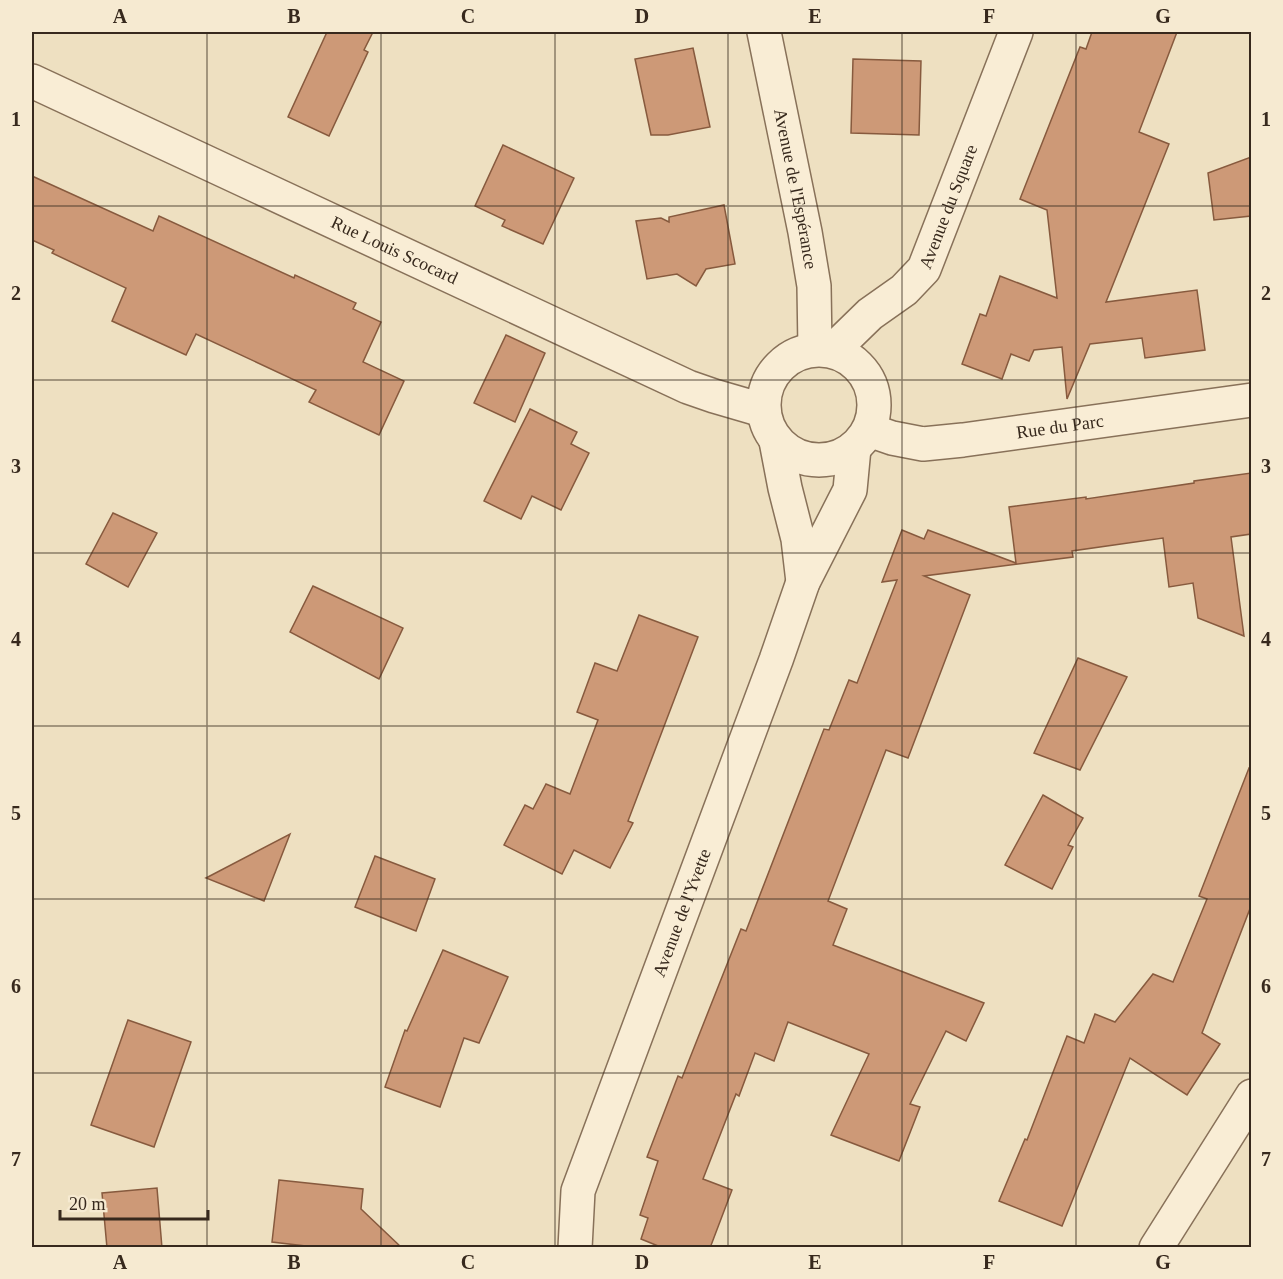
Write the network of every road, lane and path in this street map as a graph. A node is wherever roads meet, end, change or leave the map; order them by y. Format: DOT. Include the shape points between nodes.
graph roads {
  1 [pos="764,32"];
  2 [pos="1016,32"];
  3 [pos="32,81"];
  4 [pos="824,349"];
  5 [pos="1251,400"];
  6 [pos="762,410"];
  7 [pos="862,439"];
  8 [pos="776,441"];
  9 [pos="803,582"];
  10 [pos="1251,1096"];
  11 [pos="575,1248"];
  12 [pos="1156,1248"];
  1 -- 4 [label="street, Avenue de l'Espérance" via="805,232"];
  2 -- 4 [label="street, Avenue du Square" via="924,269 904,290"];
  3 -- 6 [label="street, Rue Louis Scocard" via="688,387"];
  4 -- 6 [label="street" via="787,358 768,381"];
  4 -- 7 [label="street" via="855,362 870,381 875,406"];
  5 -- 7 [label="street, Rue du Parc" via="922,444 892,438"];
  6 -- 8 [label="street"];
  7 -- 8 [label="street" via="828,460 799,458"];
  7 -- 9 [label="street, Avenue de l'Yvette" via="850,490"];
  8 -- 9 [label="street, Avenue de l'Yvette" via="798,538"];
  9 -- 11 [label="street, Avenue de l'Yvette" via="578,1191"];
  10 -- 12 [label="street"];
}
